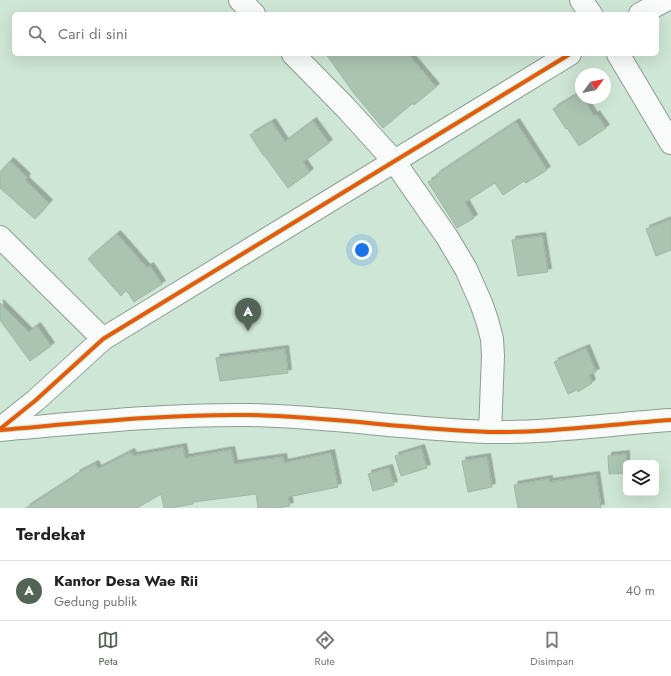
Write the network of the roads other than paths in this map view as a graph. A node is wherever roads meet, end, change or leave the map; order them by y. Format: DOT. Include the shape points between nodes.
graph roads {
  1 [pos="240,0"];
  2 [pos="581,0"];
  3 [pos="666,0"];
  4 [pos="252,12"];
  5 [pos="590,12"];
  6 [pos="644,12"];
  7 [pos="295,56"];
  8 [pos="567,56"];
  9 [pos="619,56"];
  10 [pos="671,143"];
  11 [pos="394,161"];
  12 [pos="0,236"];
  13 [pos="103,339"];
  14 [pos="671,420"];
  15 [pos="0,430"];
  16 [pos="490,432"];
  1 -- 4 [label="street"];
  2 -- 5 [label="street"];
  3 -- 6 [label="street"];
  7 -- 11 [label="street"];
  8 -- 11 [label="street"];
  9 -- 10 [label="street"];
  11 -- 13 [label="street"];
  11 -- 16 [label="street" via="466,269 487,320 493,356"];
  12 -- 13 [label="street"];
  13 -- 15 [label="street"];
  14 -- 16 [label="street" via="551,430"];
  15 -- 16 [label="street" via="164,416 248,415"];
}
